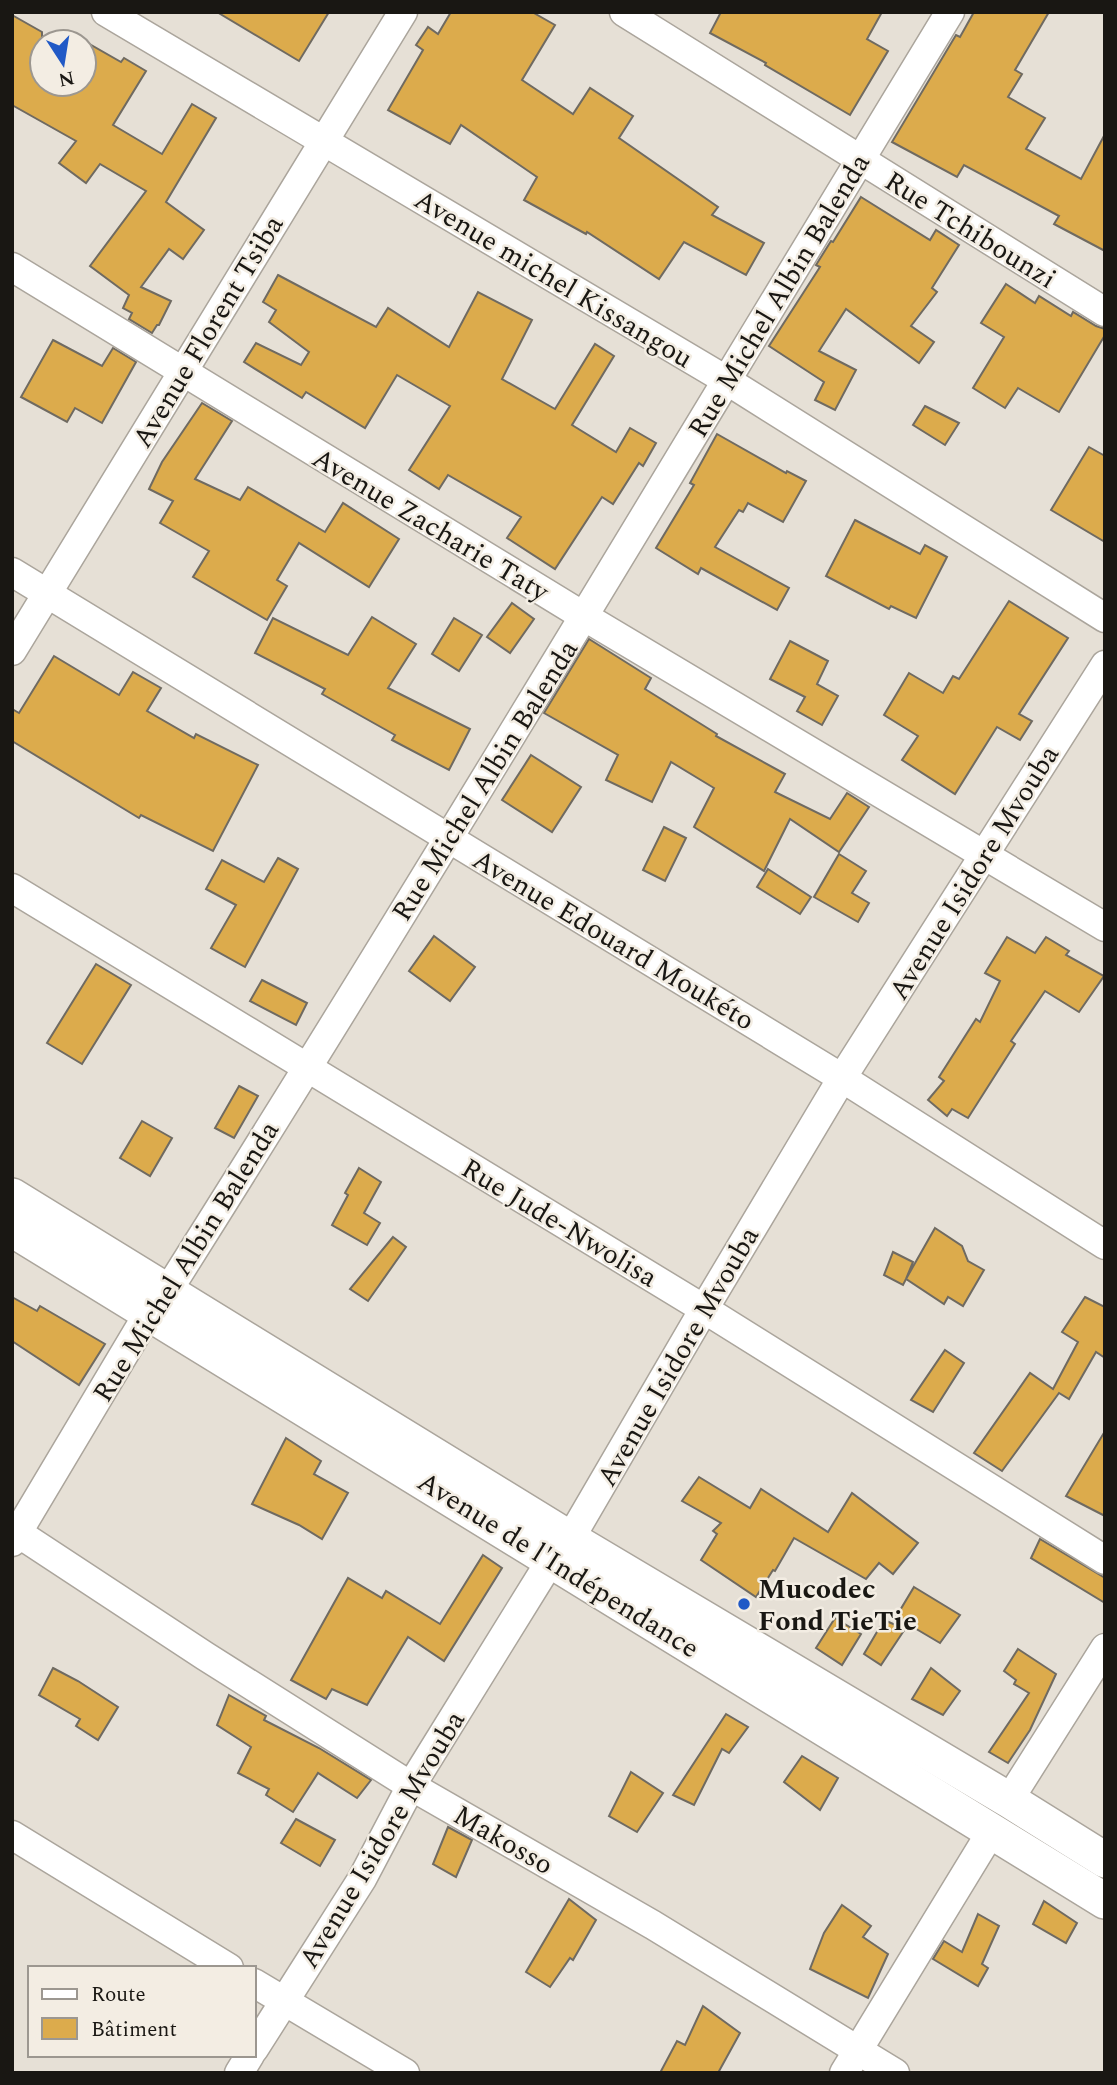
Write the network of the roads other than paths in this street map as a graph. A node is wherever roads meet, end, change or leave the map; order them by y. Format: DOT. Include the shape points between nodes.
graph roads {
  1 [pos="106,12"];
  2 [pos="403,12"];
  3 [pos="624,12"];
  4 [pos="950,12"];
  5 [pos="323,142"];
  6 [pos="860,160"];
  7 [pos="12,267"];
  8 [pos="1105,312"];
  9 [pos="182,372"];
  10 [pos="726,380"];
  11 [pos="12,572"];
  12 [pos="47,593"];
  13 [pos="585,617"];
  14 [pos="1105,618"];
  15 [pos="12,651"];
  16 [pos="1105,665"];
  17 [pos="447,837"];
  18 [pos="985,854"];
  19 [pos="12,888"];
  20 [pos="1105,927"];
  21 [pos="307,1069"];
  22 [pos="842,1078"];
  23 [pos="12,1196"];
  24 [pos="12,1229"];
  25 [pos="1105,1245"];
  26 [pos="157,1303"];
  27 [pos="704,1309"];
  28 [pos="14,1534"];
  29 [pos="561,1550"];
  30 [pos="1105,1560"];
  31 [pos="1105,1648"];
  32 [pos="411,1786"];
  33 [pos="1009,1800"];
  34 [pos="991,1832"];
  35 [pos="12,1835"];
  36 [pos="1105,1860"];
  37 [pos="1105,1900"];
  38 [pos="226,1966"];
  39 [pos="256,1984"];
  40 [pos="284,2001"];
  41 [pos="256,2046"];
  42 [pos="249,2057"];
  43 [pos="851,2062"];
  44 [pos="239,2073"];
  45 [pos="405,2073"];
  46 [pos="895,2073"];
  1 -- 5 [label="street, Avenue michel Kissangou"];
  2 -- 5 [label="street, Avenue Florent Tsiba"];
  3 -- 6 [label="street, Rue Tchibounzi"];
  4 -- 6 [label="street, Rue Michel Albin Balenda"];
  5 -- 9 [label="street, Avenue Florent Tsiba"];
  5 -- 10 [label="street, Avenue michel Kissangou"];
  6 -- 8 [label="street, Rue Tchibounzi"];
  6 -- 10 [label="street, Rue Michel Albin Balenda"];
  7 -- 9 [label="street, Avenue Zacharie Taty"];
  9 -- 12 [label="street, Avenue Florent Tsiba"];
  9 -- 13 [label="street, Avenue Zacharie Taty"];
  10 -- 13 [label="street, Rue Michel Albin Balenda"];
  10 -- 14 [label="street, Avenue michel Kissangou"];
  11 -- 12 [label="street, Avenue Edouard Moukéto"];
  12 -- 15 [label="street, Avenue Florent Tsiba"];
  12 -- 17 [label="street, Avenue Edouard Moukéto"];
  13 -- 17 [label="street, Rue Michel Albin Balenda"];
  13 -- 18 [label="street, Avenue Zacharie Taty"];
  16 -- 18 [label="street, Avenue Isidore Mvouba"];
  17 -- 21 [label="street, Rue Michel Albin Balenda"];
  17 -- 22 [label="street, Avenue Edouard Moukéto"];
  18 -- 20 [label="street, Avenue Zacharie Taty"];
  18 -- 22 [label="street, Avenue Isidore Mvouba"];
  19 -- 21 [label="street, Rue Jude-Nwolisa"];
  21 -- 26 [label="street, Rue Michel Albin Balenda"];
  21 -- 27 [label="street, Rue Jude-Nwolisa"];
  22 -- 25 [label="street, Avenue Edouard Moukéto"];
  22 -- 27 [label="street, Avenue Isidore Mvouba"];
  23 -- 26 [label="street, Avenue de l'Indépendance"];
  24 -- 26 [label="street, Avenue de l'Indépendance"];
  26 -- 28 [label="street, Rue Michel Albin Balenda"];
  26 -- 29 [label="street, Avenue de l'Indépendance"];
  27 -- 29 [label="street, Avenue Isidore Mvouba"];
  27 -- 30 [label="street, Rue Jude-Nwolisa"];
  28 -- 32 [label="street, Makosso"];
  29 -- 32 [label="street, Avenue Isidore Mvouba"];
  29 -- 33 [label="street, Avenue de l'Indépendance"];
  29 -- 34 [label="street, Avenue de l'Indépendance"];
  31 -- 33 [label="street"];
  32 -- 40 [label="street, Avenue Isidore Mvouba" via="362,1879"];
  32 -- 43 [label="street, Makosso" via="653,1925"];
  33 -- 36 [label="street, Avenue de l'Indépendance"];
  34 -- 37 [label="street, Avenue de l'Indépendance"];
  34 -- 43 [label="street"];
  35 -- 38 [label="street"];
  39 -- 40 [label="street"];
  40 -- 41 [label="street, Avenue Isidore Mvouba"];
  40 -- 45 [label="street"];
  42 -- 44 [label="street"];
  43 -- 46 [label="street, Makosso"];
}
